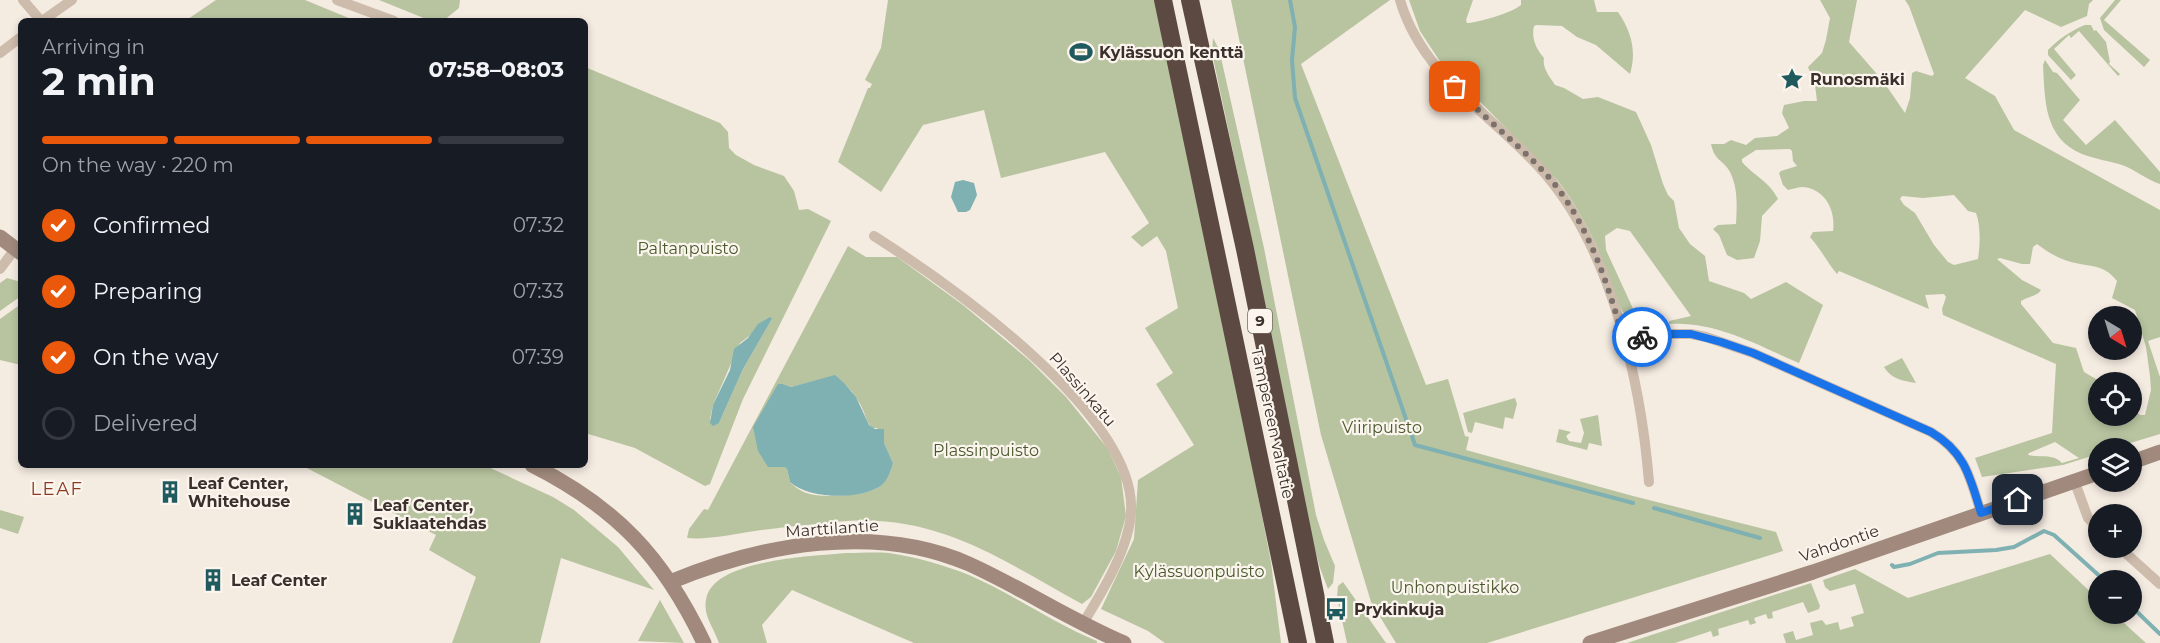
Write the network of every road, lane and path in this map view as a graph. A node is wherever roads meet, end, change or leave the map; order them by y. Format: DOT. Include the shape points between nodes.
graph roads {
  1 [pos="23,0"];
  2 [pos="72,0"];
  3 [pos="337,0"];
  4 [pos="1163,0"];
  5 [pos="1190,0"];
  6 [pos="1400,0"];
  7 [pos="38,18"];
  8 [pos="45,18"];
  9 [pos="386,18"];
  10 [pos="18,39"];
  11 [pos="0,53"];
  12 [pos="874,236"];
  13 [pos="0,237"];
  14 [pos="18,251"];
  15 [pos="0,269"];
  16 [pos="1623,339"];
  17 [pos="2160,452"];
  18 [pos="2142,458"];
  19 [pos="538,468"];
  20 [pos="2088,476"];
  21 [pos="2074,480"];
  22 [pos="1649,482"];
  23 [pos="1981,513"];
  24 [pos="2088,518"];
  25 [pos="2131,558"];
  26 [pos="670,582"];
  27 [pos="2160,584"];
  28 [pos="1082,625"];
  29 [pos="704,643"];
  30 [pos="1124,643"];
  31 [pos="1298,643"];
  32 [pos="1325,643"];
  33 [pos="1590,643"];
  1 -- 7 [label="street"];
  2 -- 8 [label="street"];
  3 -- 9 [label="street"];
  4 -- 31 [label="highway, Tampereen valtatie / 9"];
  5 -- 32 [label="highway, Tampereen valtatie / 9"];
  6 -- 16 [label="street" via="1422,48 1438,70 1546,174 1567,202 1592,247"];
  10 -- 11 [label="street"];
  12 -- 28 [label="street, Plassinkatu" via="950,287 1031,354 1074,398 1115,451 1127,475 1131,513 1117,559"];
  13 -- 14 [label="street"];
  14 -- 15 [label="street"];
  16 -- 22 [label="street" via="1644,431"];
  16 -- 23 [label="street" via="1691,334 1753,353 1931,432 1947,441 1960,458"];
  17 -- 18 [label="street"];
  19 -- 26 [label="street" via="573,487 616,519 644,547"];
  20 -- 21 [label="street, Vahdontie"];
  21 -- 23 [label="street, Vahdontie"];
  21 -- 24 [label="street"];
  23 -- 33 [label="street, Vahdontie"];
  25 -- 27 [label="street"];
  26 -- 28 [label="street, Marttilantie" via="722,562 764,552 846,542 890,542 969,564"];
  26 -- 29 [label="street"];
  28 -- 30 [label="street, Marttilantie"];
}
